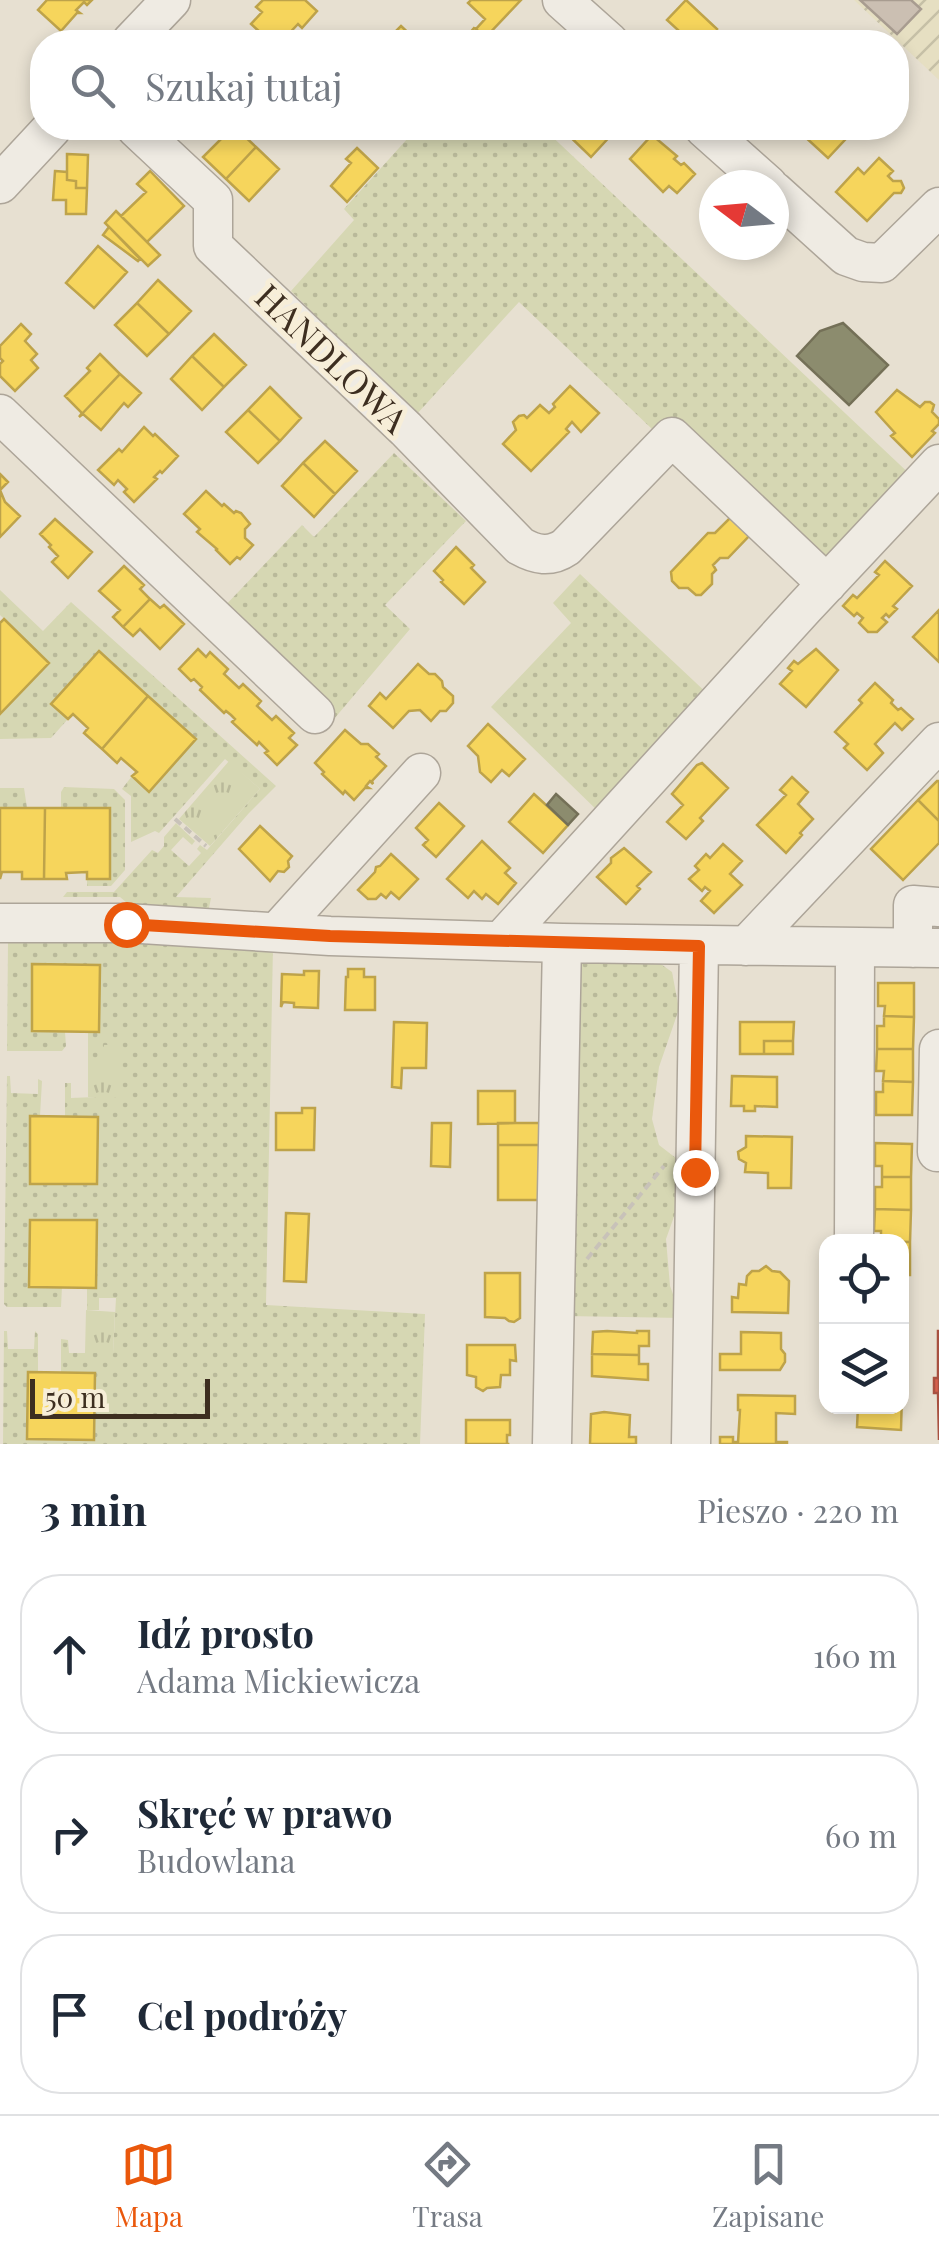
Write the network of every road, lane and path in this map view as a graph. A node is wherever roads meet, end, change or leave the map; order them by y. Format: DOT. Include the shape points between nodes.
graph roads {
  1 [pos="171,0"];
  2 [pos="562,0"];
  3 [pos="142,30"];
  4 [pos="596,30"];
  5 [pos="41,140"];
  6 [pos="149,140"];
  7 [pos="717,140"];
  8 [pos="751,170"];
  9 [pos="0,184"];
  10 [pos="789,205"];
  11 [pos="939,207"];
  12 [pos="0,414"];
  13 [pos="939,464"];
  14 [pos="827,584"];
  15 [pos="315,714"];
  16 [pos="939,742"];
  17 [pos="421,773"];
  18 [pos="175,819"];
  19 [pos="206,846"];
  20 [pos="939,907"];
  21 [pos="0,922"];
  22 [pos="277,932"];
  23 [pos="501,941"];
  24 [pos="562,943"];
  25 [pos="699,946"];
  26 [pos="746,946"];
  27 [pos="855,947"];
  28 [pos="926,948"];
  29 [pos="939,1049"];
  30 [pos="696,1127"];
  31 [pos="937,1152"];
  32 [pos="854,1234"];
  33 [pos="554,1300"];
  34 [pos="552,1444"];
  35 [pos="691,1444"];
  1 -- 3 [label="street"];
  2 -- 4 [label="street"];
  5 -- 9 [label="street"];
  6 -- 14 [label="street, HANDLOWA" via="214,200 213,246 520,546 535,554 566,547 672,437"];
  7 -- 8 [label="street"];
  10 -- 11 [label="street" via="846,256 882,264"];
  12 -- 15 [label="street"];
  13 -- 14 [label="street"];
  14 -- 23 [label="street"];
  16 -- 26 [label="street"];
  17 -- 22 [label="street"];
  18 -- 19 [label="path"];
  20 -- 28 [label="street" via="913,905"];
  21 -- 22 [label="street"];
  22 -- 23 [label="street"];
  23 -- 24 [label="street"];
  24 -- 25 [label="street"];
  24 -- 33 [label="street"];
  25 -- 26 [label="street"];
  25 -- 30 [label="street"];
  26 -- 27 [label="street"];
  27 -- 28 [label="street"];
  27 -- 32 [label="street"];
  29 -- 31 [label="street"];
  30 -- 33 [label="path"];
  30 -- 35 [label="street"];
  33 -- 34 [label="street"];
}
